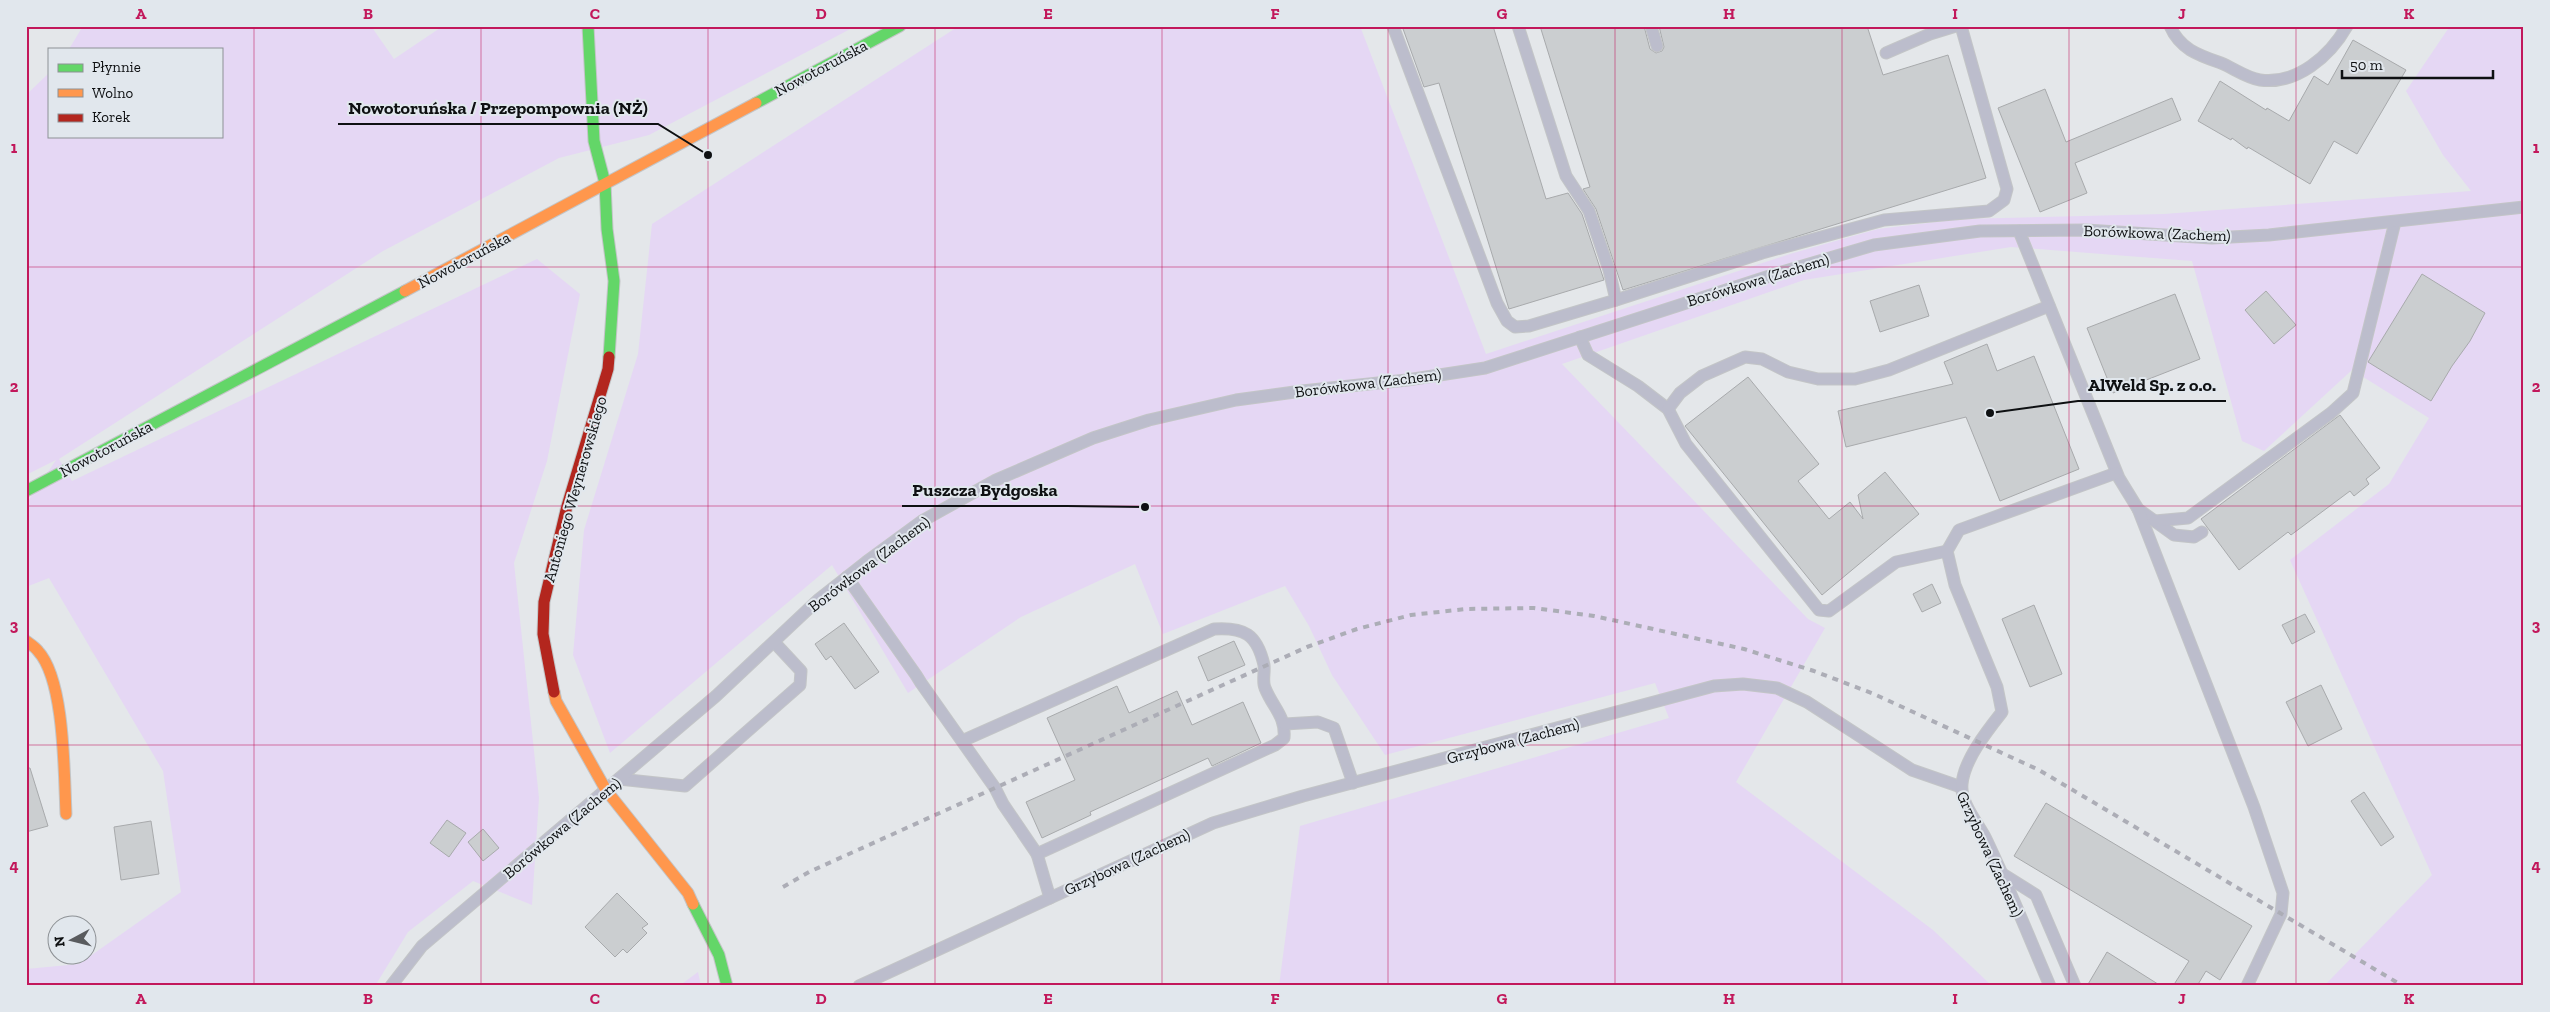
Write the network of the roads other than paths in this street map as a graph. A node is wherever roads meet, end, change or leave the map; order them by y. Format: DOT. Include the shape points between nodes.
graph roads {
  1 [pos="588,26"];
  2 [pos="900,26"];
  3 [pos="1393,26"];
  4 [pos="1518,26"];
  5 [pos="1651,26"];
  6 [pos="1956,26"];
  7 [pos="1961,26"];
  8 [pos="2170,26"];
  9 [pos="2347,26"];
  10 [pos="1657,46"];
  11 [pos="1886,53"];
  12 [pos="605,183"];
  13 [pos="2524,207"];
  14 [pos="2395,222"];
  15 [pos="2019,231"];
  16 [pos="1616,300"];
  17 [pos="2049,306"];
  18 [pos="1580,337"];
  19 [pos="1668,409"];
  20 [pos="2116,473"];
  21 [pos="26,491"];
  22 [pos="2138,509"];
  23 [pos="2155,521"];
  24 [pos="2202,532"];
  25 [pos="1947,551"];
  26 [pos="846,577"];
  27 [pos="26,641"];
  28 [pos="774,642"];
  29 [pos="1285,724"];
  30 [pos="962,741"];
  31 [pos="619,779"];
  32 [pos="1353,783"];
  33 [pos="1961,787"];
  34 [pos="606,790"];
  35 [pos="66,814"];
  36 [pos="1036,854"];
  37 [pos="2000,873"];
  38 [pos="1050,898"];
  39 [pos="391,986"];
  40 [pos="727,986"];
  41 [pos="859,986"];
  42 [pos="2050,986"];
  43 [pos="2076,986"];
  44 [pos="2247,986"];
  1 -- 12 [label="street, Antoniego Weynerowskiego" via="594,140"];
  2 -- 12 [label="street, Nowotoruńska"];
  3 -- 16 [label="lane" via="1497,303 1507,321 1515,327 1529,326"];
  4 -- 16 [label="lane" via="1566,176 1589,210"];
  5 -- 10 [label="lane"];
  6 -- 11 [label="lane"];
  7 -- 16 [label="lane" via="2007,189 2004,200 1989,211 1884,220 1762,253"];
  8 -- 9 [label="lane" via="2175,39 2191,52 2259,80 2291,77 2313,66"];
  12 -- 21 [label="street, Nowotoruńska"];
  12 -- 34 [label="street, Antoniego Weynerowskiego" via="614,281 608,370 550,573 544,602 543,634 556,701"];
  13 -- 14 [label="lane, Borówkowa (Zachem)"];
  14 -- 15 [label="lane, Borówkowa (Zachem)" via="2212,238 2086,230"];
  14 -- 23 [label="lane" via="2353,393 2331,413 2188,518"];
  15 -- 17 [label="lane"];
  15 -- 18 [label="lane, Borówkowa (Zachem)" via="1980,231 1874,245"];
  17 -- 19 [label="lane" via="1889,370 1855,380 1818,379 1788,372 1762,359 1745,357 1702,376 1680,392"];
  17 -- 20 [label="lane"];
  18 -- 19 [label="lane" via="1588,355"];
  18 -- 26 [label="lane, Borówkowa (Zachem)" via="1485,368 1236,400 1150,420 1092,438 996,480 922,521"];
  19 -- 25 [label="lane" via="1686,444 1819,610 1829,610 1896,562"];
  20 -- 22 [label="lane"];
  20 -- 25 [label="lane" via="1960,530"];
  22 -- 23 [label="lane"];
  22 -- 44 [label="lane" via="2254,807 2283,893 2281,914"];
  23 -- 24 [label="lane" via="2174,535 2194,537"];
  25 -- 33 [label="lane" via="1955,585 1998,687 2002,712 1983,735 1964,770"];
  26 -- 28 [label="lane, Borówkowa (Zachem)"];
  26 -- 30 [label="lane"];
  27 -- 35 [label="street" via="33,644 53,678 62,736"];
  28 -- 31 [label="lane, Borówkowa (Zachem)"];
  28 -- 31 [label="lane" via="801,671 800,685 685,786"];
  29 -- 30 [label="lane" via="1264,687 1264,666 1256,643 1246,631 1232,628 1214,629"];
  29 -- 32 [label="lane" via="1318,722 1334,728"];
  29 -- 36 [label="lane" via="1284,738 1275,745"];
  30 -- 36 [label="lane"];
  31 -- 34 [label="lane, Borówkowa (Zachem)"];
  32 -- 33 [label="lane, Grzybowa (Zachem)" via="1714,686 1743,684 1777,688 1806,702 1912,770"];
  32 -- 38 [label="lane, Grzybowa (Zachem)" via="1213,823"];
  33 -- 37 [label="lane, Grzybowa (Zachem)"];
  34 -- 39 [label="lane, Borówkowa (Zachem)" via="422,946"];
  34 -- 40 [label="street, Antoniego Weynerowskiego" via="688,894 719,954"];
  36 -- 38 [label="lane"];
  37 -- 42 [label="lane, Grzybowa (Zachem)"];
  37 -- 43 [label="lane" via="2036,895"];
  38 -- 41 [label="lane, Grzybowa (Zachem)"];
}
